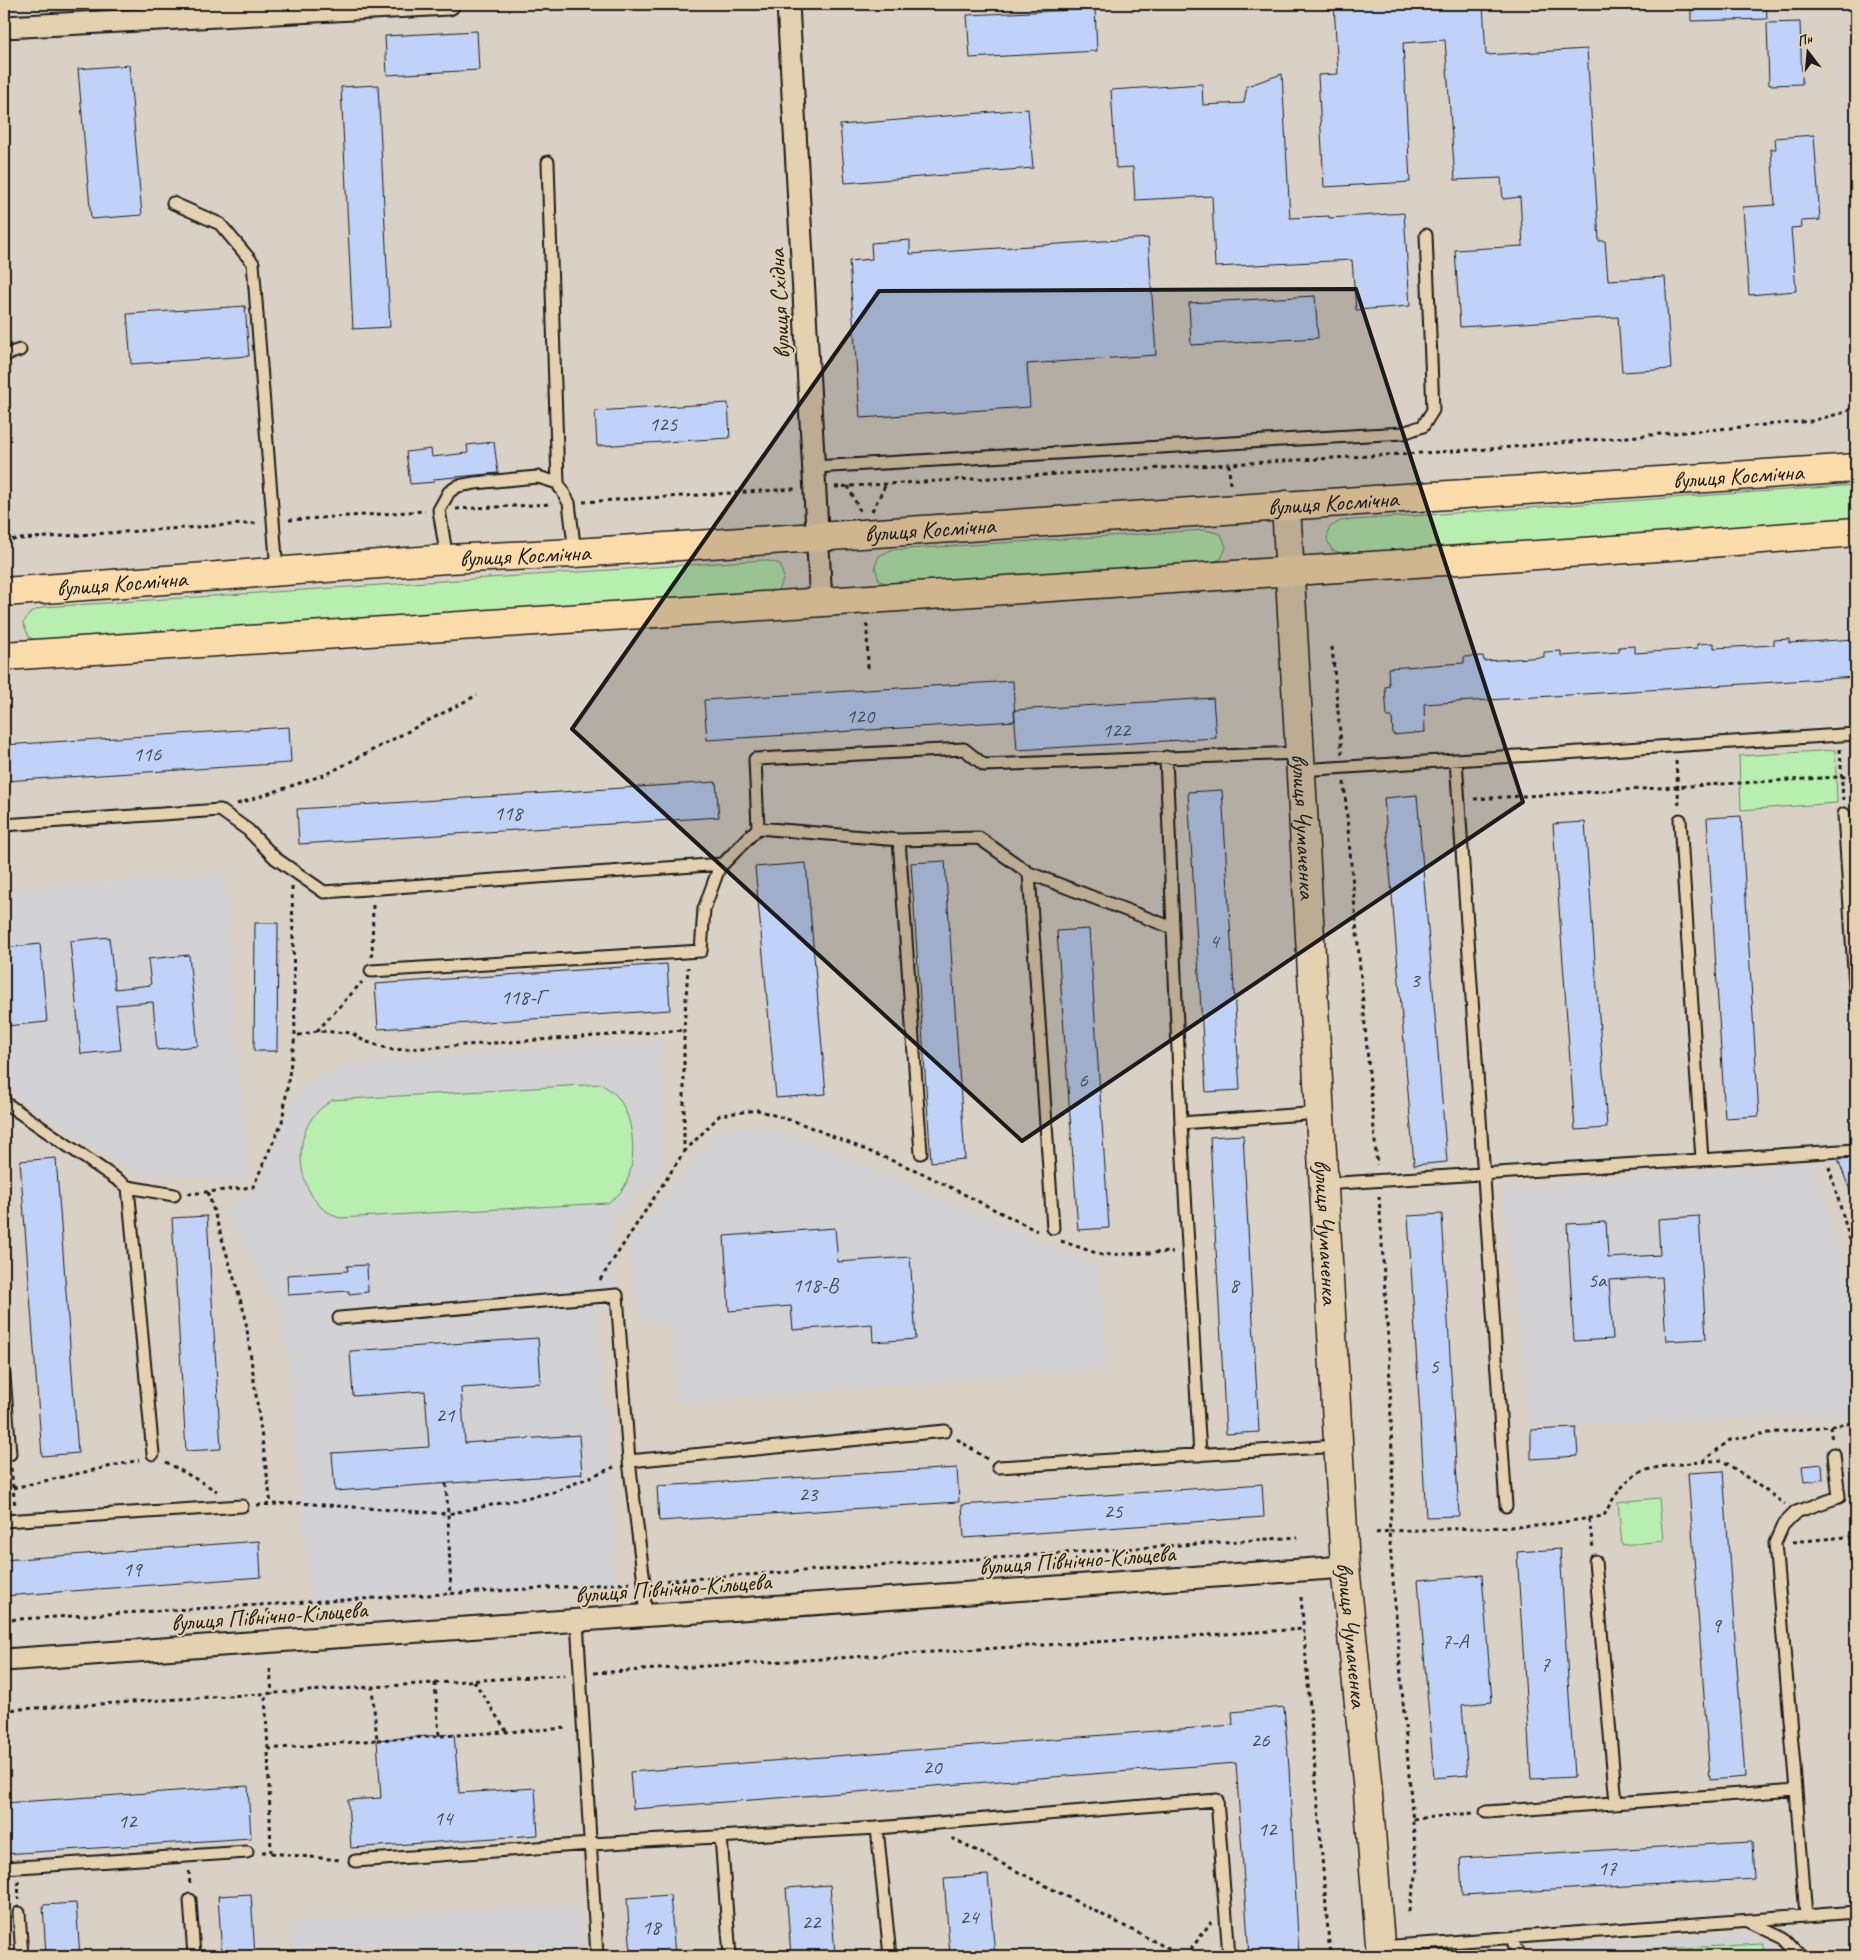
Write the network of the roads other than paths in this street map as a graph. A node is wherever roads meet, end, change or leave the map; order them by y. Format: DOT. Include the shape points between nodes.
graph roads {
  1 [pos="449,4"];
  2 [pos="788,4"];
  3 [pos="4,27"];
  4 [pos="548,162"];
  5 [pos="172,203"];
  6 [pos="1426,235"];
  7 [pos="20,350"];
  8 [pos="4,355"];
  9 [pos="1856,468"];
  10 [pos="815,478"];
  11 [pos="558,484"];
  12 [pos="1286,505"];
  13 [pos="1856,532"];
  14 [pos="818,536"];
  15 [pos="575,553"];
  16 [pos="447,560"];
  17 [pos="277,571"];
  18 [pos="1290,571"];
  19 [pos="4,592"];
  20 [pos="822,602"];
  21 [pos="4,656"];
  22 [pos="1856,734"];
  23 [pos="1166,757"];
  24 [pos="1456,760"];
  25 [pos="1301,761"];
  26 [pos="1844,814"];
  27 [pos="1680,820"];
  28 [pos="4,825"];
  29 [pos="758,828"];
  30 [pos="899,840"];
  31 [pos="723,864"];
  32 [pos="1029,873"];
  33 [pos="1173,928"];
  34 [pos="372,971"];
  35 [pos="1856,1002"];
  36 [pos="4,1102"];
  37 [pos="1320,1113"];
  38 [pos="1182,1123"];
  39 [pos="1856,1150"];
  40 [pos="921,1153"];
  41 [pos="1702,1160"];
  42 [pos="1484,1174"];
  43 [pos="1324,1184"];
  44 [pos="128,1187"];
  45 [pos="174,1195"];
  46 [pos="1053,1228"];
  47 [pos="340,1318"];
  48 [pos="4,1375"];
  49 [pos="945,1431"];
  50 [pos="1338,1446"];
  51 [pos="10,1454"];
  52 [pos="1834,1454"];
  53 [pos="1200,1455"];
  54 [pos="149,1457"];
  55 [pos="629,1461"];
  56 [pos="998,1467"];
  57 [pos="242,1506"];
  58 [pos="1506,1506"];
  59 [pos="4,1520"];
  60 [pos="1595,1561"];
  61 [pos="1345,1567"];
  62 [pos="644,1616"];
  63 [pos="577,1621"];
  64 [pos="4,1660"];
  65 [pos="1796,1790"];
  66 [pos="1616,1803"];
  67 [pos="1486,1812"];
  68 [pos="877,1828"];
  69 [pos="721,1836"];
  70 [pos="591,1844"];
  71 [pos="247,1852"];
  72 [pos="355,1861"];
  73 [pos="4,1868"];
  74 [pos="190,1900"];
  75 [pos="1856,1912"];
  76 [pos="19,1913"];
  77 [pos="1806,1916"];
  78 [pos="1746,1920"];
  79 [pos="1514,1937"];
  80 [pos="1381,1951"];
  81 [pos="22,1956"];
  82 [pos="194,1956"];
  83 [pos="597,1956"];
  84 [pos="730,1956"];
  85 [pos="890,1956"];
  86 [pos="1229,1956"];
  87 [pos="1519,1956"];
  88 [pos="1801,1956"];
  1 -- 3 [label="street"];
  2 -- 10 [label="street, вулиця Східна"];
  4 -- 11 [label="lane"];
  5 -- 17 [label="lane" via="220,224 253,263"];
  6 -- 10 [label="lane" via="1433,410 1423,426 1403,432"];
  7 -- 8 [label="lane"];
  9 -- 12 [label="main road, вулиця Космічна"];
  10 -- 14 [label="street, вулиця Східна"];
  11 -- 15 [label="lane" via="568,503"];
  11 -- 16 [label="lane" via="538,477 475,482 449,492 439,510"];
  12 -- 14 [label="main road, вулиця Космічна"];
  12 -- 18 [label="street, вулиця Чумаченка"];
  13 -- 18 [label="main road"];
  14 -- 15 [label="main road, вулиця Космічна"];
  14 -- 20 [label="street, вулиця Східна"];
  15 -- 16 [label="main road, вулиця Космічна"];
  16 -- 17 [label="main road, вулиця Космічна"];
  17 -- 19 [label="main road, вулиця Космічна"];
  18 -- 20 [label="main road"];
  18 -- 25 [label="street, вулиця Чумаченка"];
  20 -- 21 [label="main road"];
  22 -- 24 [label="lane"];
  23 -- 25 [label="lane"];
  23 -- 29 [label="lane" via="984,765 964,750 755,759"];
  23 -- 33 [label="lane"];
  24 -- 25 [label="lane" via="1343,768"];
  24 -- 42 [label="lane"];
  25 -- 37 [label="street, вулиця Чумаченка"];
  26 -- 35 [label="lane"];
  27 -- 41 [label="lane"];
  28 -- 31 [label="lane" via="220,810 248,830 276,858 324,892"];
  29 -- 30 [label="lane"];
  29 -- 31 [label="lane"];
  30 -- 32 [label="lane" via="979,838"];
  30 -- 40 [label="lane"];
  31 -- 34 [label="lane" via="704,909 701,950"];
  32 -- 33 [label="lane"];
  32 -- 46 [label="lane"];
  33 -- 38 [label="lane"];
  36 -- 44 [label="lane"];
  37 -- 38 [label="lane"];
  37 -- 43 [label="street, вулиця Чумаченка"];
  38 -- 53 [label="lane"];
  39 -- 41 [label="lane"];
  41 -- 42 [label="lane"];
  42 -- 43 [label="lane"];
  42 -- 58 [label="lane"];
  43 -- 50 [label="street, вулиця Чумаченка"];
  44 -- 45 [label="lane"];
  44 -- 54 [label="lane"];
  47 -- 55 [label="lane" via="617,1295"];
  48 -- 51 [label="lane"];
  49 -- 55 [label="lane"];
  50 -- 53 [label="lane"];
  50 -- 61 [label="street, вулиця Чумаченка"];
  52 -- 65 [label="lane" via="1839,1497 1796,1512 1783,1524 1775,1543"];
  53 -- 56 [label="lane"];
  55 -- 62 [label="lane" via="644,1582"];
  57 -- 59 [label="lane"];
  60 -- 66 [label="lane"];
  61 -- 62 [label="street, вулиця Північно-Кільцева"];
  61 -- 80 [label="street, вулиця Чумаченка"];
  62 -- 63 [label="street, вулиця Північно-Кільцева"];
  63 -- 64 [label="street, вулиця Північно-Кільцева"];
  63 -- 70 [label="lane"];
  65 -- 66 [label="lane"];
  65 -- 77 [label="lane"];
  66 -- 67 [label="lane"];
  68 -- 69 [label="lane"];
  68 -- 85 [label="lane"];
  68 -- 86 [label="lane" via="1217,1800"];
  69 -- 70 [label="lane"];
  69 -- 84 [label="lane"];
  70 -- 72 [label="lane"];
  70 -- 83 [label="lane"];
  71 -- 73 [label="lane"];
  74 -- 82 [label="lane"];
  75 -- 77 [label="lane"];
  76 -- 81 [label="lane"];
  77 -- 78 [label="lane"];
  78 -- 79 [label="lane"];
  78 -- 88 [label="lane" via="1784,1938"];
  79 -- 80 [label="lane"];
  79 -- 87 [label="lane"];
}
